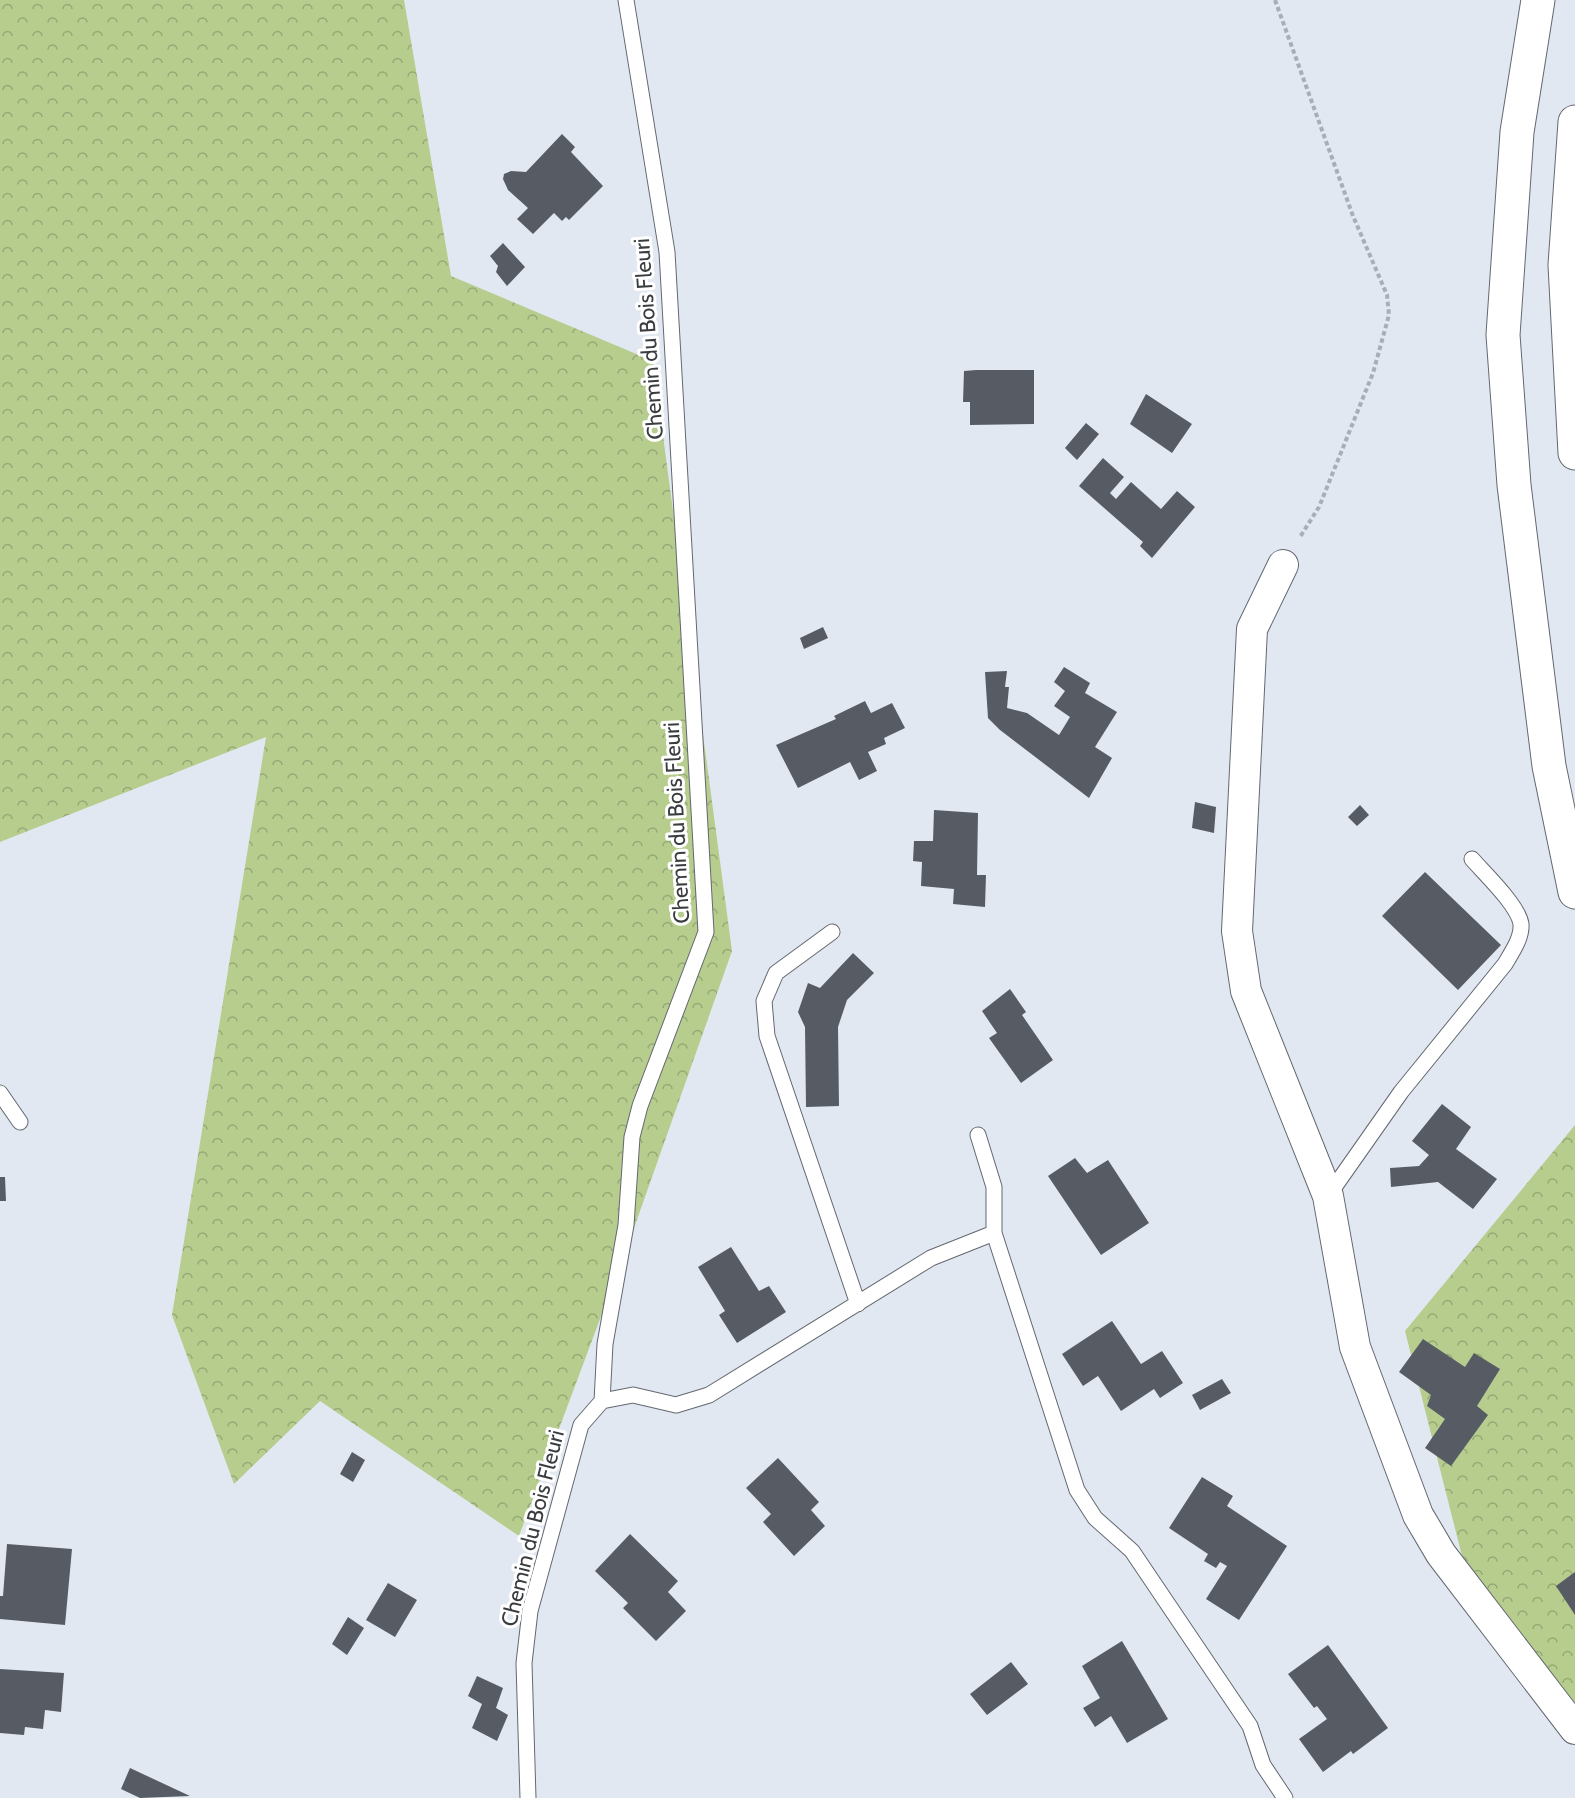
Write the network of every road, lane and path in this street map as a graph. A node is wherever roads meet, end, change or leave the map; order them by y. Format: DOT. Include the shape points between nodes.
graph roads {
  1 [pos="626,0"];
  2 [pos="1275,0"];
  3 [pos="1538,0"];
  4 [pos="1575,122"];
  5 [pos="1575,453"];
  6 [pos="1283,565"];
  7 [pos="1472,859"];
  8 [pos="1575,892"];
  9 [pos="832,932"];
  10 [pos="0,1093"];
  11 [pos="20,1122"];
  12 [pos="978,1134"];
  13 [pos="1328,1196"];
  14 [pos="993,1233"];
  15 [pos="858,1304"];
  16 [pos="602,1401"];
  17 [pos="1575,1729"];
  18 [pos="528,1798"];
  19 [pos="1285,1798"];
  1 -- 16 [label="lane, Chemin du Bois Fleuri" via="667,252 705,932 632,1137 626,1225 605,1344"];
  2 -- 6 [label="path" via="1353,216 1387,296 1389,315 1373,373 1318,507"];
  3 -- 8 [label="highway" via="1517,132 1503,335 1514,484 1549,766"];
  4 -- 5 [label="highway" via="1566,265"];
  6 -- 13 [label="street" via="1252,629 1237,931 1246,992"];
  7 -- 13 [label="lane" via="1514,908 1521,924 1518,940 1505,963 1367,1137"];
  9 -- 15 [label="lane" via="776,973 764,1001 767,1036"];
  10 -- 11 [label="lane"];
  12 -- 14 [label="lane" via="994,1187"];
  13 -- 17 [label="street" via="1355,1347 1418,1515 1441,1554"];
  14 -- 15 [label="lane" via="931,1258"];
  14 -- 19 [label="lane" via="1077,1490 1095,1518 1132,1551 1250,1726 1263,1765"];
  15 -- 16 [label="lane" via="709,1395 676,1405 633,1395"];
  16 -- 18 [label="lane, Chemin du Bois Fleuri" via="581,1425 530,1611 524,1663"];
}
